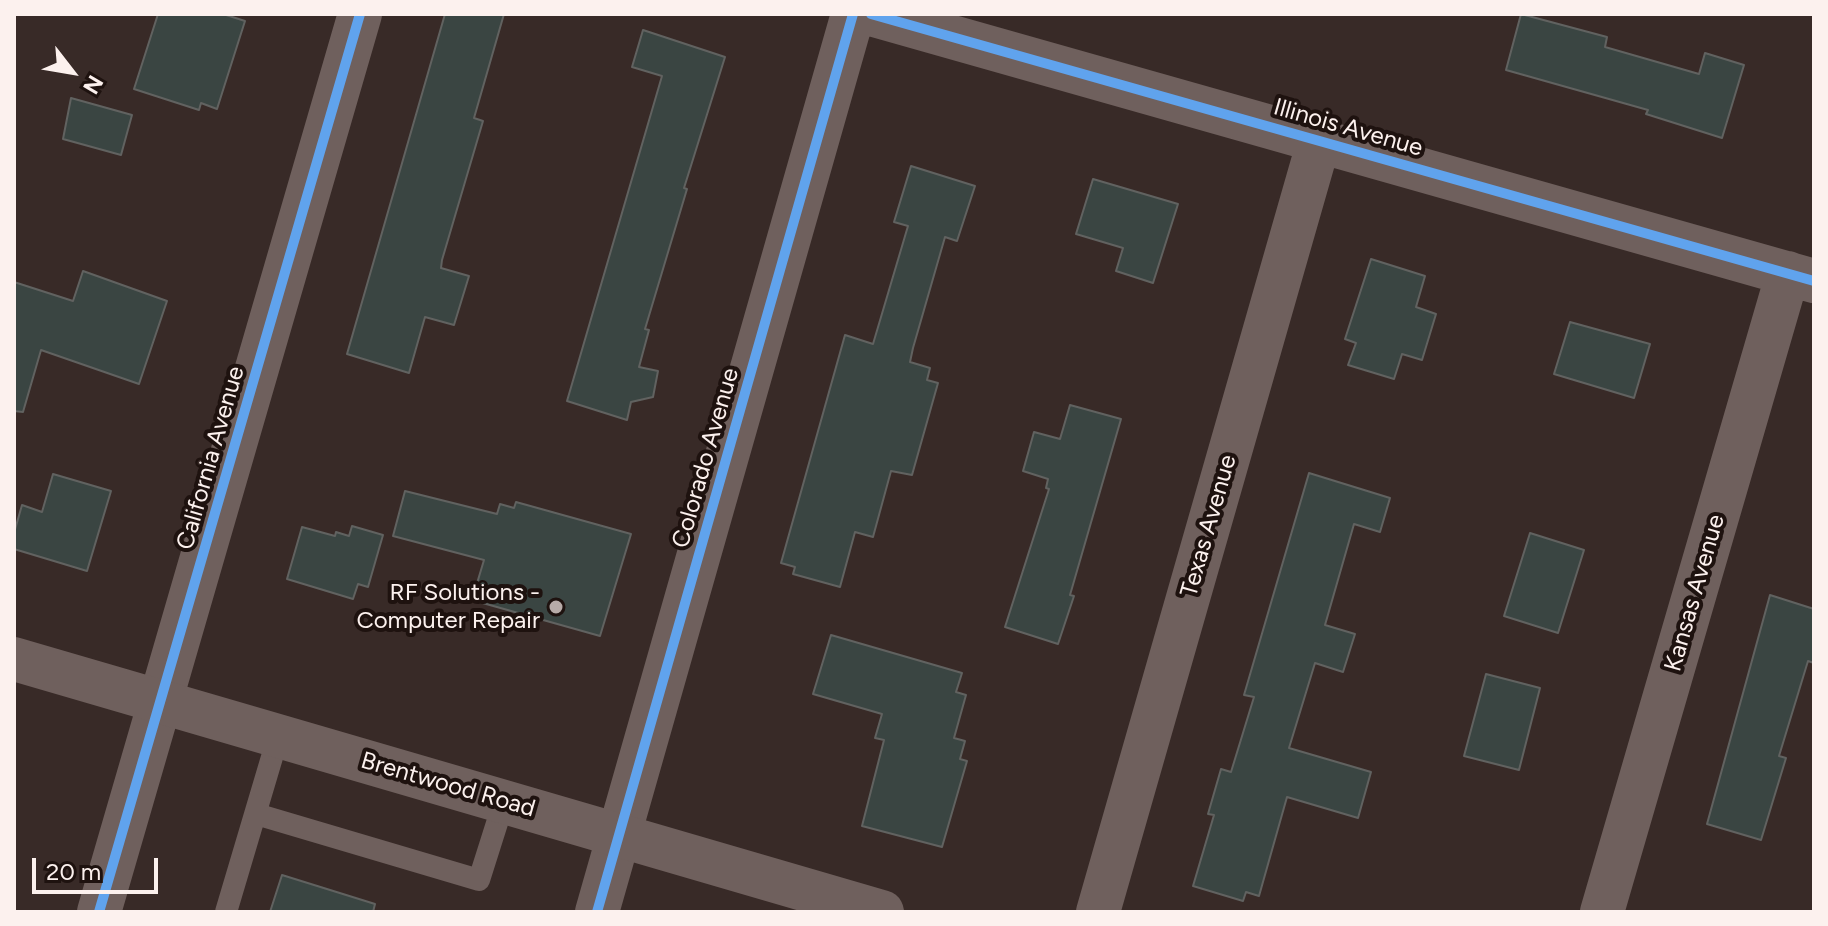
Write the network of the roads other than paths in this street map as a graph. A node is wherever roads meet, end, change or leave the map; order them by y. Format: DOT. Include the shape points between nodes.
graph roads {
  1 [pos="360,14"];
  2 [pos="853,14"];
  3 [pos="871,14"];
  4 [pos="1319,141"];
  5 [pos="1801,277"];
  6 [pos="14,659"];
  7 [pos="160,703"];
  8 [pos="278,737"];
  9 [pos="504,801"];
  10 [pos="256,814"];
  11 [pos="620,834"];
  12 [pos="99,912"];
  13 [pos="226,912"];
  14 [pos="597,912"];
  15 [pos="882,912"];
  16 [pos="1098,912"];
  17 [pos="1602,912"];
  1 -- 7 [label="street, California Avenue"];
  2 -- 11 [label="street, Colorado Avenue"];
  3 -- 4 [label="street, Illinois Avenue"];
  4 -- 5 [label="street, Illinois Avenue"];
  4 -- 16 [label="street, Texas Avenue"];
  5 -- 17 [label="street, Kansas Avenue"];
  6 -- 7 [label="street, Brentwood Road"];
  7 -- 8 [label="street, Brentwood Road"];
  7 -- 12 [label="street, California Avenue"];
  8 -- 9 [label="street, Brentwood Road"];
  8 -- 10 [label="lane"];
  9 -- 10 [label="lane" via="479,880"];
  9 -- 11 [label="street, Brentwood Road"];
  10 -- 13 [label="lane"];
  11 -- 14 [label="street, Colorado Avenue"];
  11 -- 15 [label="street, Brentwood Road"];
}
